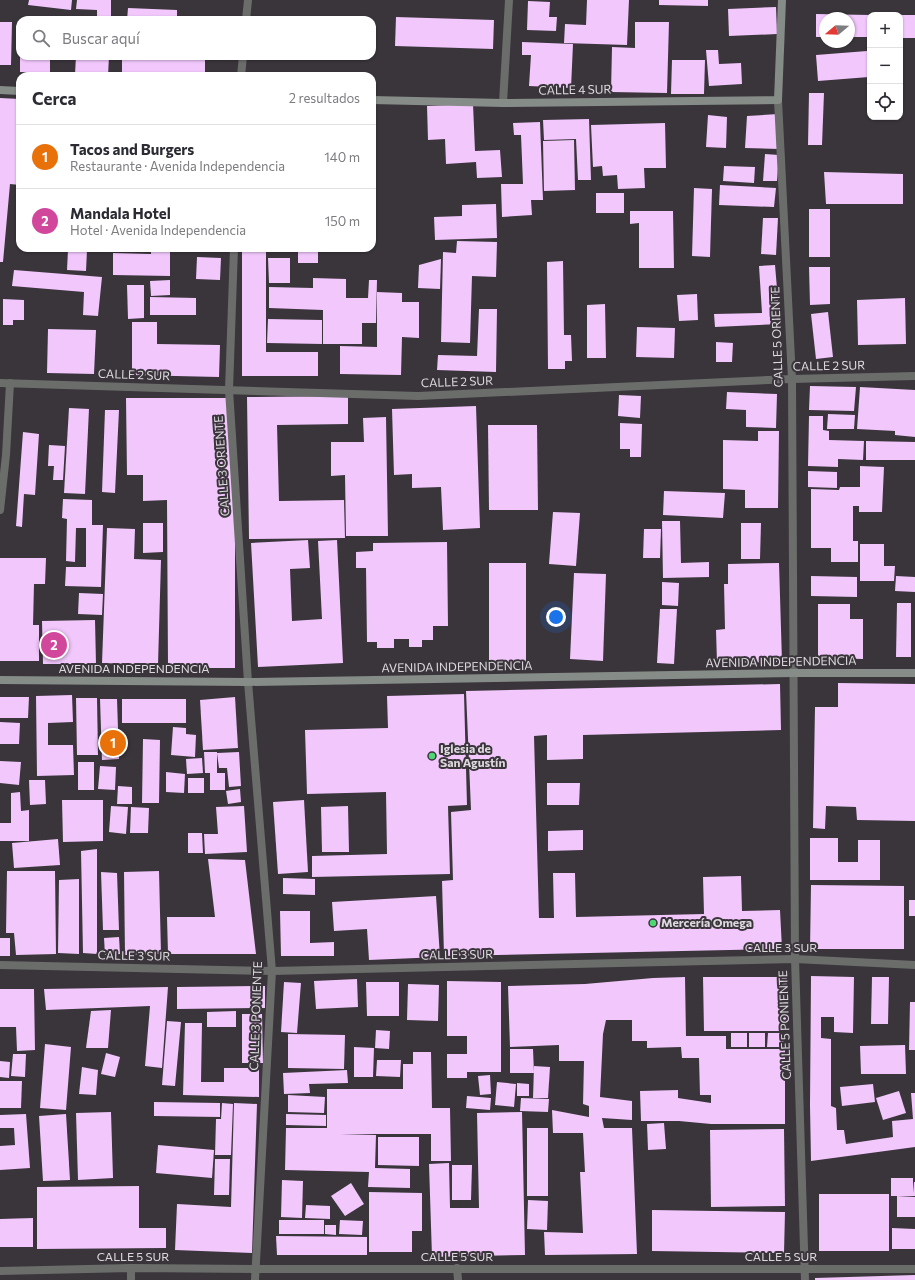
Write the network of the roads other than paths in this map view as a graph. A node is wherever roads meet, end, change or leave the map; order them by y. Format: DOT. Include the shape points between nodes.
graph roads {
  1 [pos="248,0"];
  2 [pos="509,0"];
  3 [pos="782,0"];
  4 [pos="246,16"];
  5 [pos="243,60"];
  6 [pos="241,72"];
  7 [pos="0,90"];
  8 [pos="16,91"];
  9 [pos="376,100"];
  10 [pos="778,100"];
  11 [pos="502,103"];
  12 [pos="234,252"];
  13 [pos="915,376"];
  14 [pos="792,379"];
  15 [pos="0,383"];
  16 [pos="10,383"];
  17 [pos="229,390"];
  18 [pos="0,510"];
  19 [pos="794,673"];
  20 [pos="915,673"];
  21 [pos="0,680"];
  22 [pos="248,682"];
  23 [pos="795,959"];
  24 [pos="0,965"];
  25 [pos="915,965"];
  26 [pos="272,971"];
  27 [pos="131,1268"];
  28 [pos="458,1268"];
  29 [pos="255,1269"];
  30 [pos="804,1269"];
  31 [pos="915,1269"];
  32 [pos="0,1270"];
  33 [pos="131,1280"];
  34 [pos="255,1280"];
  35 [pos="458,1280"];
  36 [pos="805,1280"];
  1 -- 4 [label="street"];
  2 -- 11 [label="street"];
  3 -- 10 [label="main road, CALLE 5 ORIENTE"];
  5 -- 6 [label="street"];
  7 -- 8 [label="main road"];
  9 -- 11 [label="main road, CALLE 4 SUR"];
  10 -- 11 [label="main road, CALLE 4 SUR"];
  10 -- 14 [label="street, CALLE 5 ORIENTE"];
  12 -- 17 [label="street, CALLE 3 ORIENTE"];
  13 -- 14 [label="street, CALLE 2 SUR"];
  14 -- 17 [label="street, CALLE 2 SUR" via="418,396"];
  14 -- 19 [label="street, CALLE 5 ORIENTE"];
  15 -- 16 [label="street, CALLE 2 SUR"];
  16 -- 17 [label="street, CALLE 2 SUR"];
  16 -- 18 [label="street"];
  17 -- 22 [label="street, CALLE 3 ORIENTE"];
  19 -- 20 [label="main road, AVENIDA INDEPENDENCIA"];
  19 -- 22 [label="main road, AVENIDA INDEPENDENCIA"];
  19 -- 23 [label="street, CALLE 5 PONIENTE"];
  21 -- 22 [label="main road, AVENIDA INDEPENDENCIA"];
  22 -- 26 [label="street, CALLE 3 PONIENTE"];
  23 -- 25 [label="street, CALLE 3 SUR"];
  23 -- 26 [label="street, CALLE 3 SUR"];
  23 -- 30 [label="street, CALLE 5 PONIENTE"];
  24 -- 26 [label="street, CALLE 3 SUR"];
  26 -- 29 [label="street, CALLE 3 PONIENTE"];
  27 -- 29 [label="street, CALLE 5 SUR"];
  27 -- 32 [label="street, CALLE 5 SUR"];
  27 -- 33 [label="street"];
  28 -- 29 [label="street, CALLE 5 SUR"];
  28 -- 30 [label="street, CALLE 5 SUR"];
  28 -- 35 [label="street"];
  29 -- 34 [label="street, CALLE 3 PONIENTE"];
  30 -- 31 [label="street, CALLE 5 SUR"];
  30 -- 36 [label="street, CALLE 5 PONIENTE"];
}
